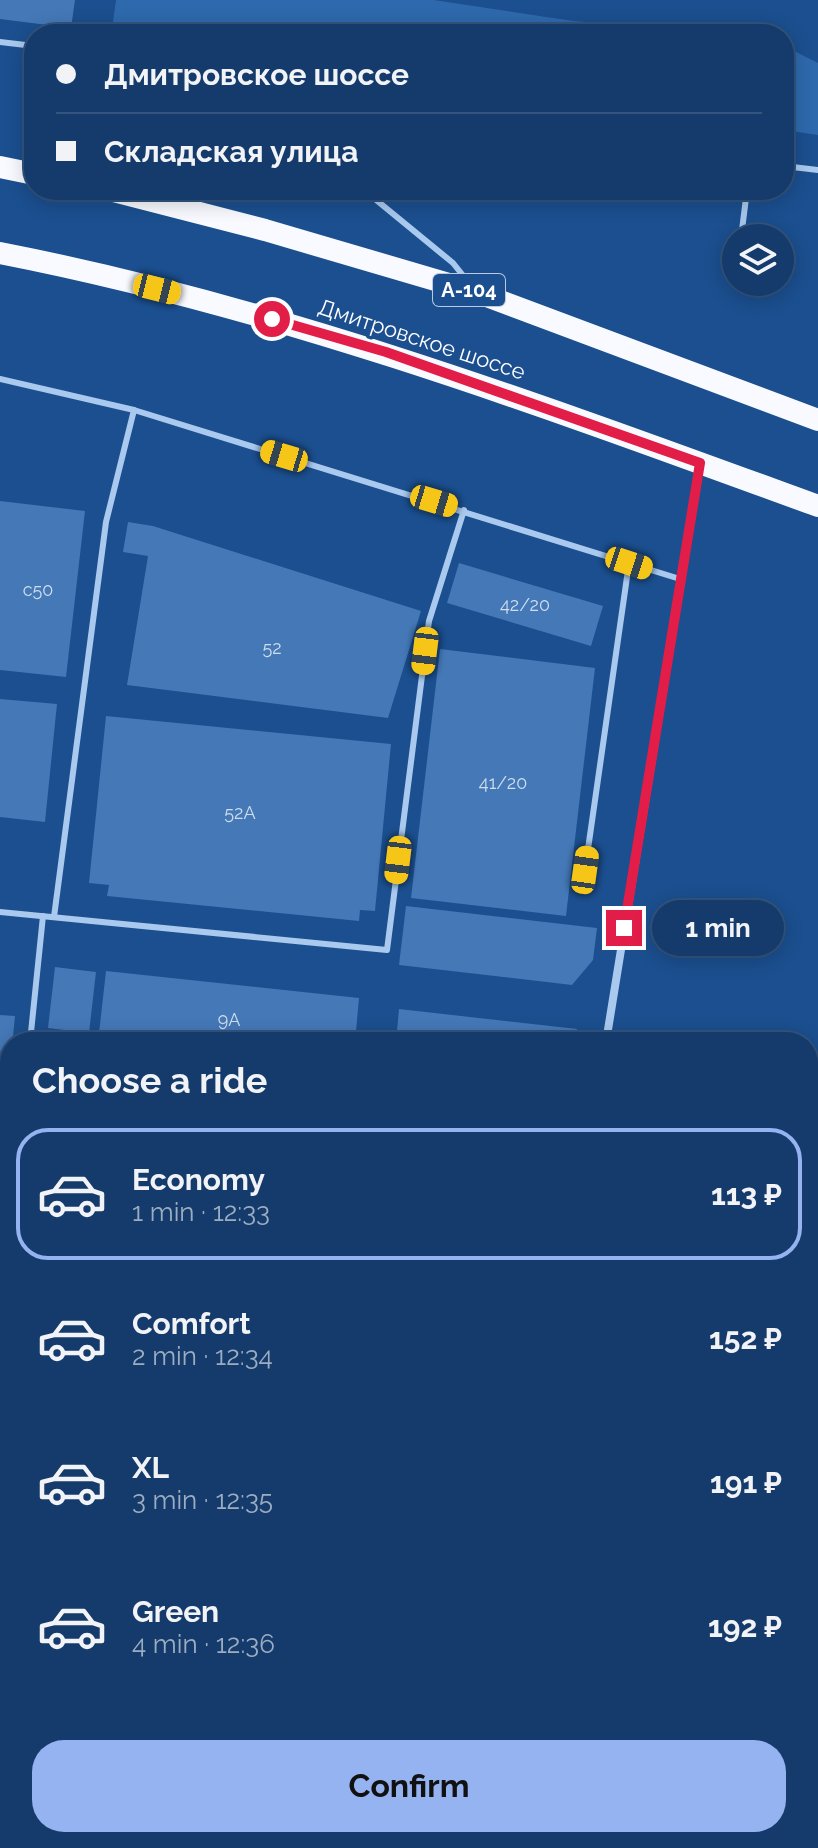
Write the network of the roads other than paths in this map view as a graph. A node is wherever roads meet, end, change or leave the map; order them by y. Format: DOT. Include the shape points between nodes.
graph roads {
  1 [pos="0,42"];
  2 [pos="24,45"];
  3 [pos="0,167"];
  4 [pos="794,167"];
  5 [pos="818,170"];
  6 [pos="24,172"];
  7 [pos="149,200"];
  8 [pos="376,200"];
  9 [pos="746,200"];
  10 [pos="743,224"];
  11 [pos="0,253"];
  12 [pos="476,292"];
  13 [pos="0,379"];
  14 [pos="134,410"];
  15 [pos="818,420"];
  16 [pos="700,463"];
  17 [pos="818,506"];
  18 [pos="464,510"];
  19 [pos="629,563"];
  20 [pos="680,579"];
  21 [pos="585,870"];
  22 [pos="0,912"];
  23 [pos="43,916"];
  24 [pos="54,917"];
  25 [pos="31,1032"];
  26 [pos="608,1032"];
  1 -- 2 [label="lane"];
  3 -- 6 [label="highway"];
  4 -- 5 [label="lane"];
  7 -- 12 [label="highway, А-104"];
  8 -- 12 [label="lane" via="453,263"];
  9 -- 10 [label="lane"];
  11 -- 16 [label="highway, Дмитровское шоссе" via="243,311 386,352"];
  12 -- 15 [label="highway, А-104"];
  13 -- 14 [label="lane"];
  14 -- 18 [label="lane"];
  14 -- 24 [label="lane" via="106,522"];
  16 -- 17 [label="highway, Дмитровское шоссе"];
  16 -- 20 [label="street"];
  18 -- 19 [label="lane"];
  18 -- 24 [label="lane" via="429,621 387,950"];
  19 -- 20 [label="lane"];
  19 -- 21 [label="lane"];
  20 -- 26 [label="street"];
  22 -- 23 [label="lane"];
  23 -- 24 [label="lane"];
  23 -- 25 [label="lane"];
}
